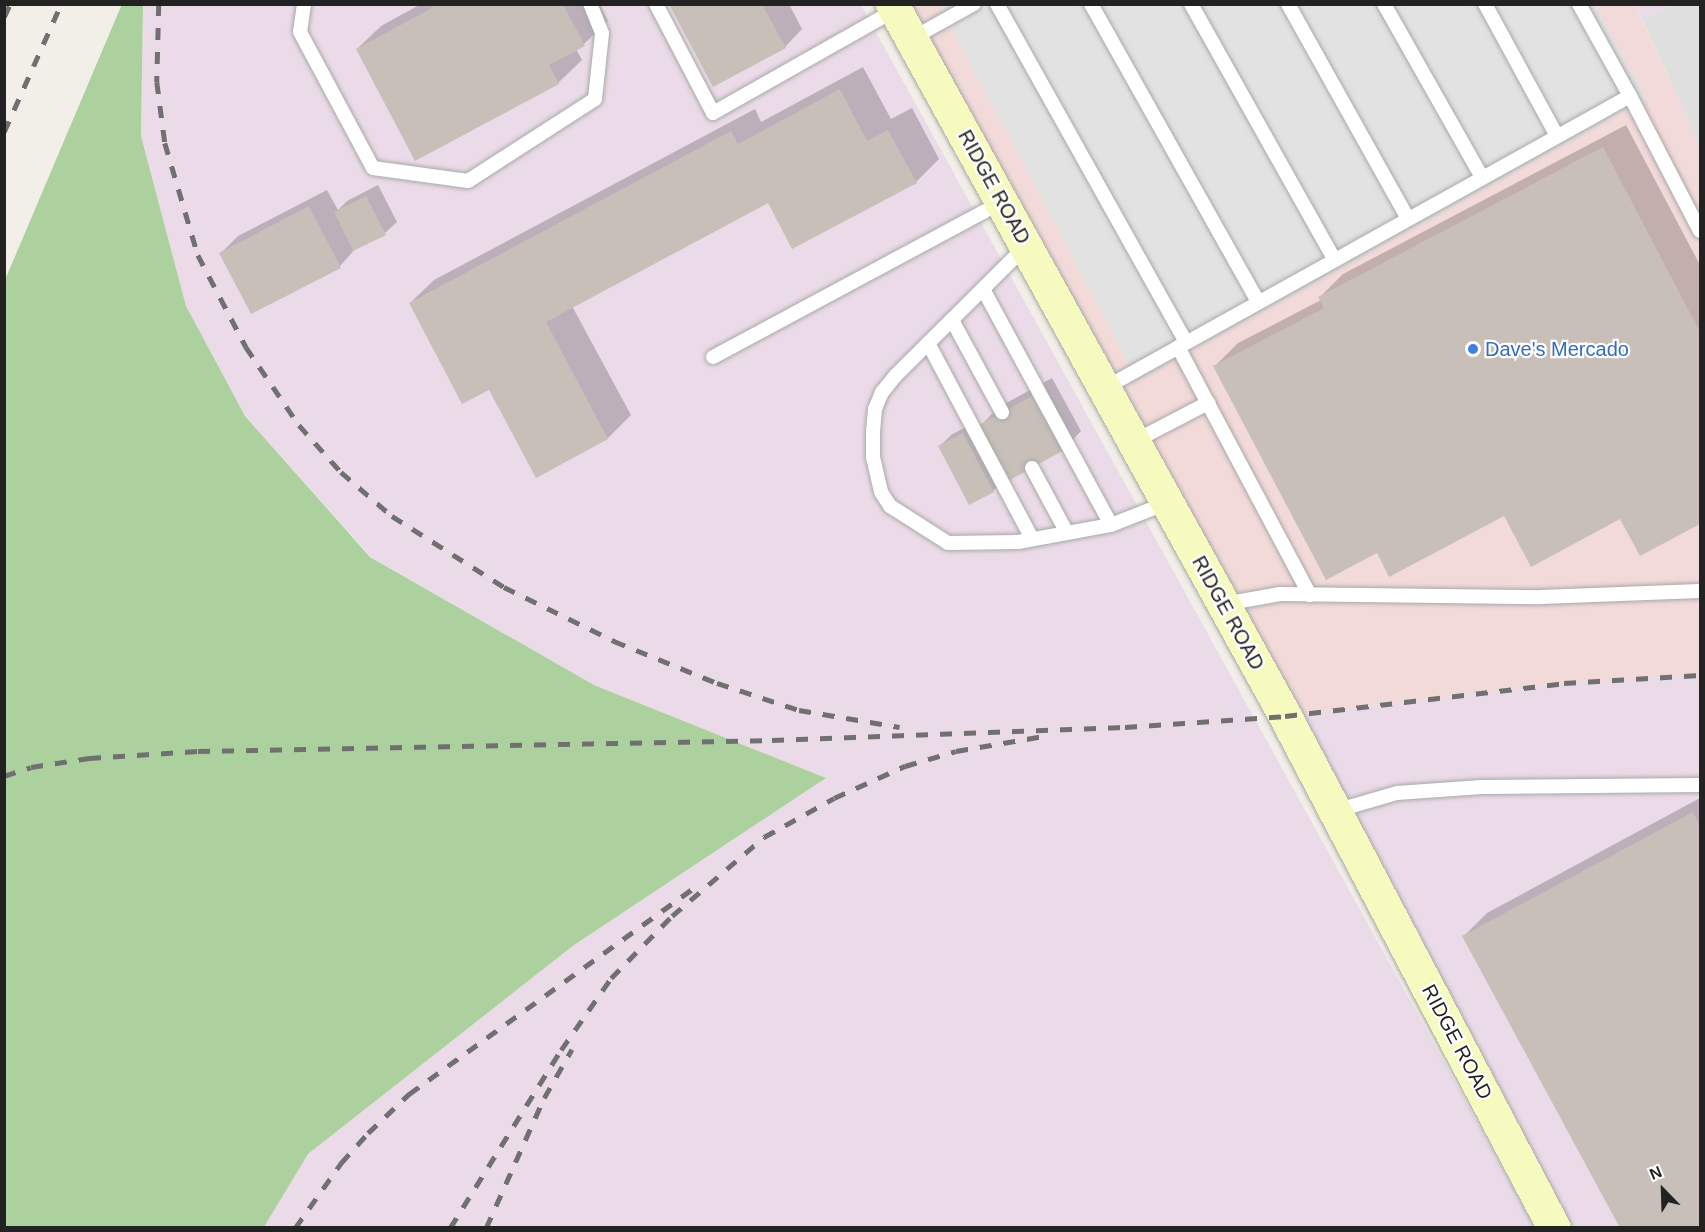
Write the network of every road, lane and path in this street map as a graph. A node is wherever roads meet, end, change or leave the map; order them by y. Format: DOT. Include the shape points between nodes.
graph roads {
  1 [pos="303,4"];
  2 [pos="590,4"];
  3 [pos="656,4"];
  4 [pos="974,4"];
  5 [pos="997,4"];
  6 [pos="1092,4"];
  7 [pos="1191,4"];
  8 [pos="1288,4"];
  9 [pos="1384,4"];
  10 [pos="1485,4"];
  11 [pos="1579,4"];
  12 [pos="893,7"];
  13 [pos="911,39"];
  14 [pos="1630,96"];
  15 [pos="1557,136"];
  16 [pos="1482,177"];
  17 [pos="1002,202"];
  18 [pos="1407,219"];
  19 [pos="1701,231"];
  20 [pos="1027,246"];
  21 [pos="1334,259"];
  22 [pos="983,289"];
  23 [pos="1258,302"];
  24 [pos="952,320"];
  25 [pos="928,343"];
  26 [pos="1182,344"];
  27 [pos="713,357"];
  28 [pos="1105,388"];
  29 [pos="1208,403"];
  30 [pos="1002,412"];
  31 [pos="1133,442"];
  32 [pos="1032,468"];
  33 [pos="1167,503"];
  34 [pos="1111,525"];
  35 [pos="1067,533"];
  36 [pos="1032,539"];
  37 [pos="1701,591"];
  38 [pos="1310,595"];
  39 [pos="1223,604"];
  40 [pos="1701,786"];
  41 [pos="1335,811"];
  42 [pos="1554,1227"];
  1 -- 2 [label="lane" via="300,32 373,168 468,181 595,99 602,33"];
  3 -- 12 [label="lane" via="713,114"];
  4 -- 13 [label="lane"];
  5 -- 26 [label="lane"];
  6 -- 23 [label="lane"];
  7 -- 21 [label="lane"];
  8 -- 18 [label="lane"];
  9 -- 16 [label="lane"];
  10 -- 15 [label="lane"];
  11 -- 14 [label="lane"];
  12 -- 13 [label="main road, RIDGE ROAD"];
  13 -- 17 [label="main road, RIDGE ROAD"];
  14 -- 15 [label="lane"];
  14 -- 19 [label="lane"];
  15 -- 16 [label="lane"];
  16 -- 18 [label="lane"];
  17 -- 20 [label="main road, RIDGE ROAD"];
  17 -- 27 [label="lane"];
  18 -- 21 [label="lane"];
  20 -- 22 [label="lane"];
  20 -- 28 [label="main road, RIDGE ROAD"];
  21 -- 23 [label="lane"];
  22 -- 24 [label="lane"];
  22 -- 34 [label="lane"];
  23 -- 26 [label="lane"];
  24 -- 25 [label="lane"];
  24 -- 30 [label="lane"];
  25 -- 36 [label="lane"];
  25 -- 36 [label="lane" via="882,392 875,410 873,457 881,492 890,506 948,543"];
  26 -- 28 [label="lane"];
  26 -- 29 [label="lane"];
  28 -- 31 [label="main road, RIDGE ROAD"];
  29 -- 31 [label="lane"];
  29 -- 38 [label="lane"];
  31 -- 33 [label="main road, RIDGE ROAD"];
  32 -- 35 [label="lane"];
  33 -- 34 [label="lane"];
  33 -- 39 [label="main road, RIDGE ROAD"];
  34 -- 35 [label="lane"];
  35 -- 36 [label="lane"];
  37 -- 38 [label="lane" via="1541,597"];
  38 -- 39 [label="lane" via="1280,594"];
  39 -- 41 [label="main road, RIDGE ROAD"];
  40 -- 41 [label="lane" via="1482,787 1397,793"];
  41 -- 42 [label="main road, RIDGE ROAD"];
}
